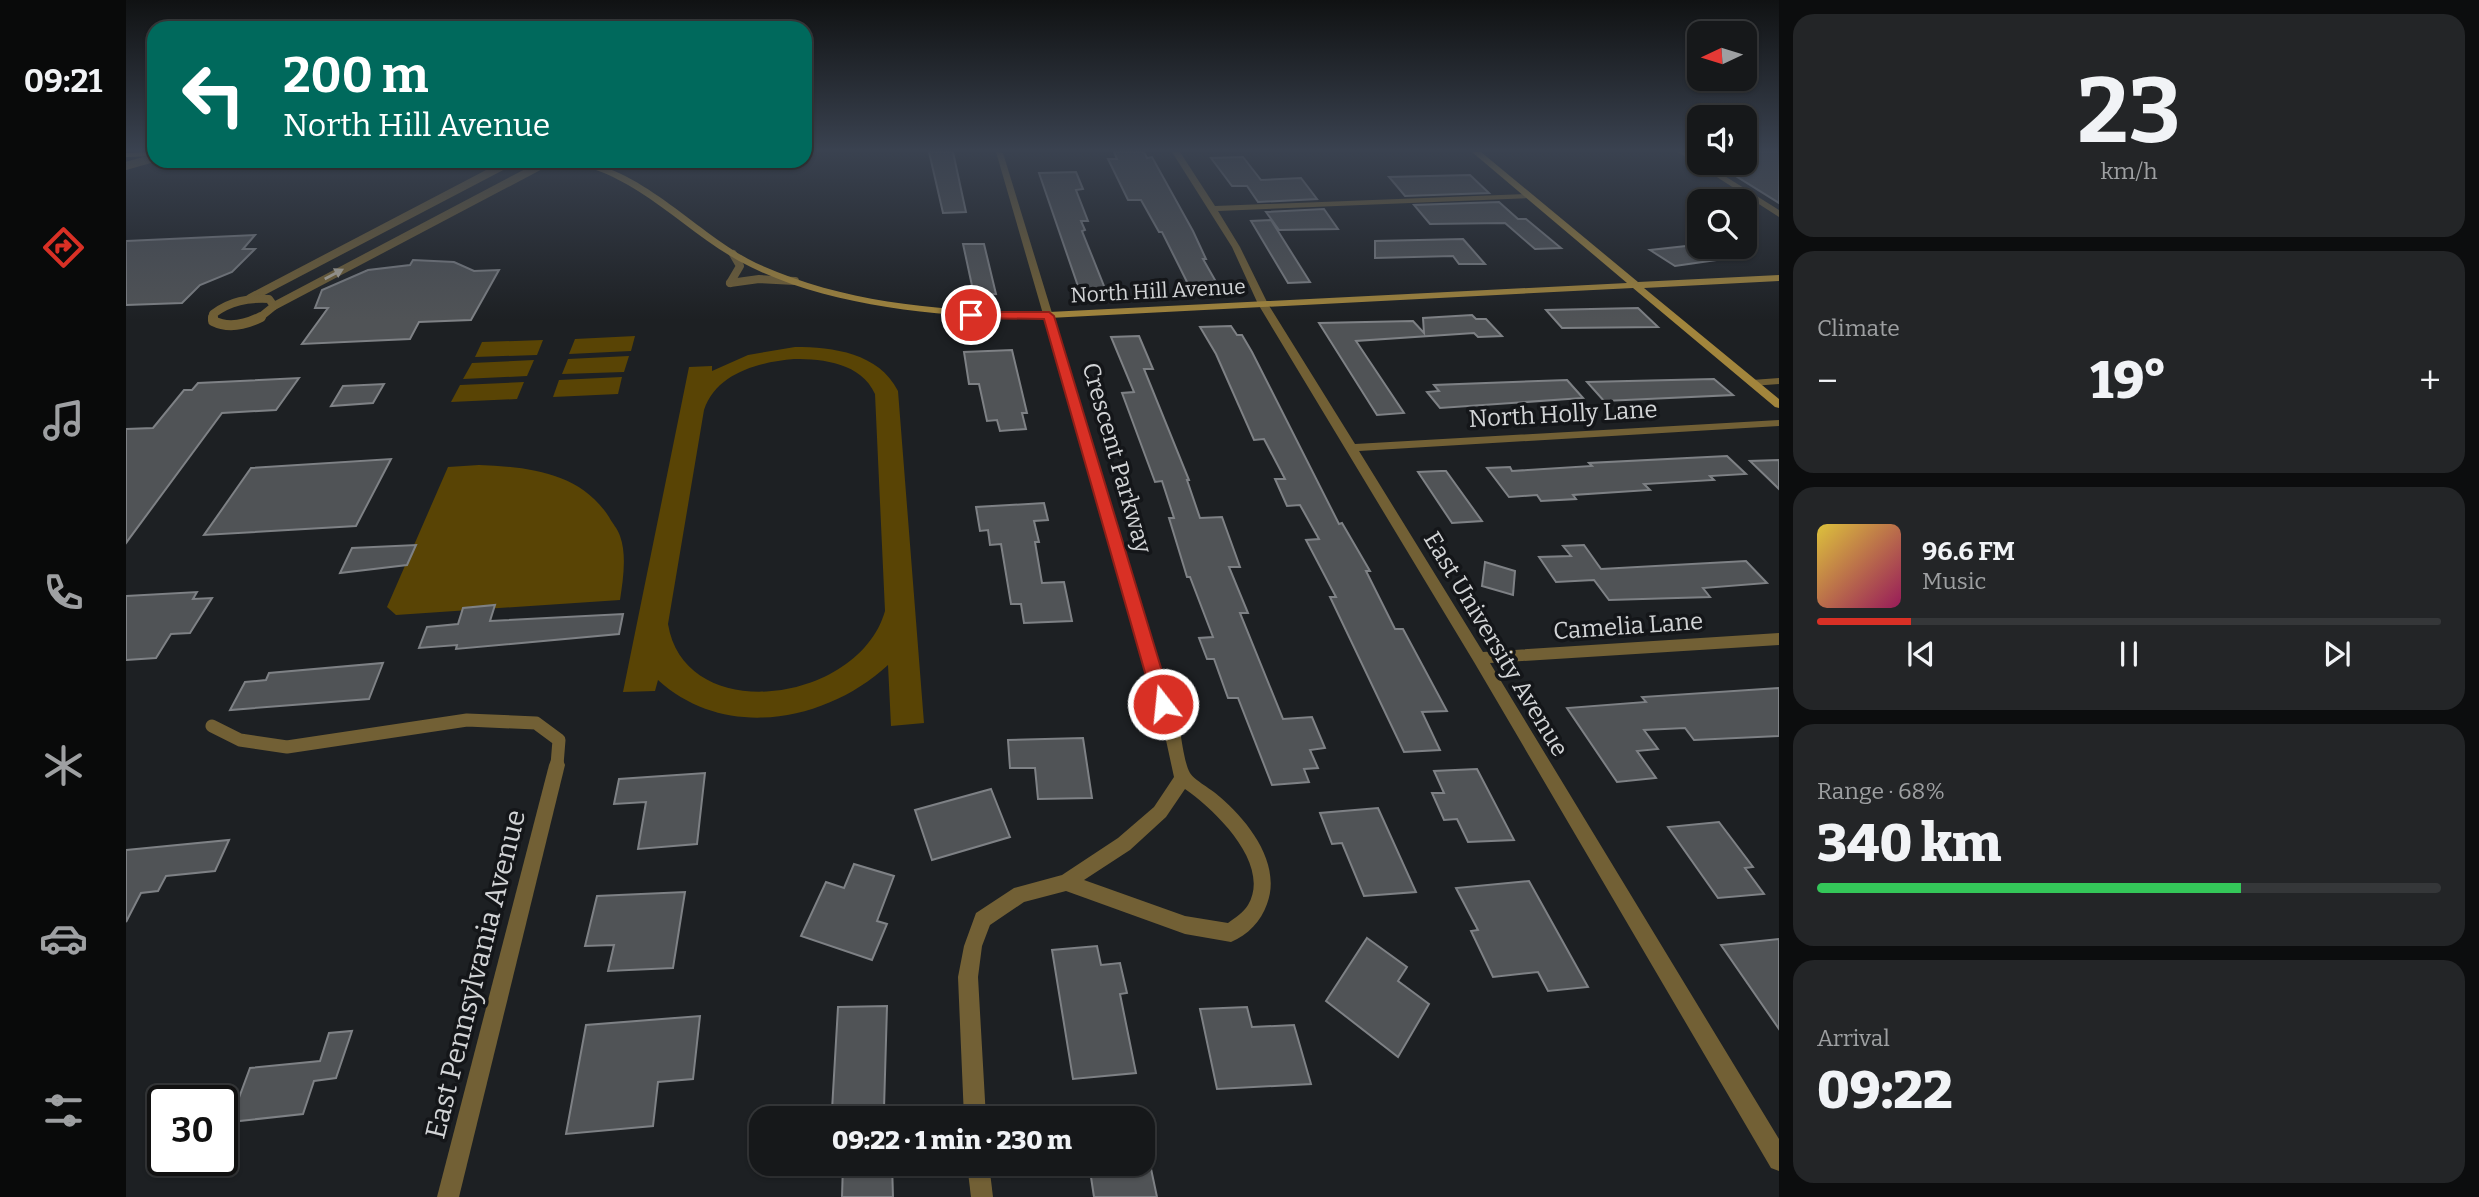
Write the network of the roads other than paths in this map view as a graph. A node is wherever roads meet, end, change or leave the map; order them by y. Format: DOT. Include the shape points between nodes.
graph roads {
  1 [pos="422,208"];
  2 [pos="460,208"];
  3 [pos="669,208"];
  4 [pos="1016,208"];
  5 [pos="1240,208"];
  6 [pos="1543,208"];
  7 [pos="1212,209"];
  8 [pos="733,254"];
  9 [pos="1779,278"];
  10 [pos="795,281"];
  11 [pos="1635,285"];
  12 [pos="250,298"];
  13 [pos="1263,304"];
  14 [pos="274,306"];
  15 [pos="1049,316"];
  16 [pos="1779,381"];
  17 [pos="1752,383"];
  18 [pos="1779,405"];
  19 [pos="1779,423"];
  20 [pos="1350,447"];
  21 [pos="1779,639"];
  22 [pos="1479,658"];
  23 [pos="212,726"];
  24 [pos="557,765"];
  25 [pos="1183,778"];
  26 [pos="1066,882"];
  27 [pos="974,1106"];
  28 [pos="1779,1160"];
  29 [pos="979,1176"];
  30 [pos="448,1197"];
  31 [pos="982,1197"];
  1 -- 12 [label="lane"];
  14 -- 2 [label="lane, one-way"];
  3 -- 8 [label="street, North Hill Avenue"];
  4 -- 15 [label="street, Crescent Parkway"];
  5 -- 7 [label="street"];
  6 -- 11 [label="street"];
  7 -- 13 [label="street, East University Avenue"];
  8 -- 10 [label="street, North Hill Avenue"];
  8 -- 10 [label="lane" via="740,266 730,283"];
  9 -- 11 [label="street, North Hill Avenue"];
  10 -- 15 [label="street, North Hill Avenue" via="897,307 947,314"];
  11 -- 13 [label="street, North Hill Avenue"];
  11 -- 17 [label="street"];
  12 -- 14 [label="lane" via="269,299"];
  12 -- 14 [label="lane" via="220,307 213,321 225,326 246,323 265,316"];
  13 -- 15 [label="street, North Hill Avenue"];
  13 -- 20 [label="street, East University Avenue"];
  15 -- 25 [label="street, Crescent Parkway"];
  16 -- 17 [label="street"];
  17 -- 18 [label="street"];
  19 -- 20 [label="street, North Holly Lane"];
  20 -- 22 [label="street, East University Avenue"];
  21 -- 22 [label="street, Camelia Lane"];
  22 -- 28 [label="street, East University Avenue"];
  23 -- 24 [label="lane" via="240,740 287,747 467,720 536,723 559,740"];
  24 -- 30 [label="street, East Pennsylvania Avenue"];
  25 -- 26 [label="street" via="1160,812 1125,844"];
  25 -- 26 [label="street" via="1208,794 1254,848 1264,885 1255,911 1231,933 1185,925"];
  26 -- 27 [label="street" via="1020,894 984,919 980,928 968,977"];
  29 -- 31 [label="street"];
}
